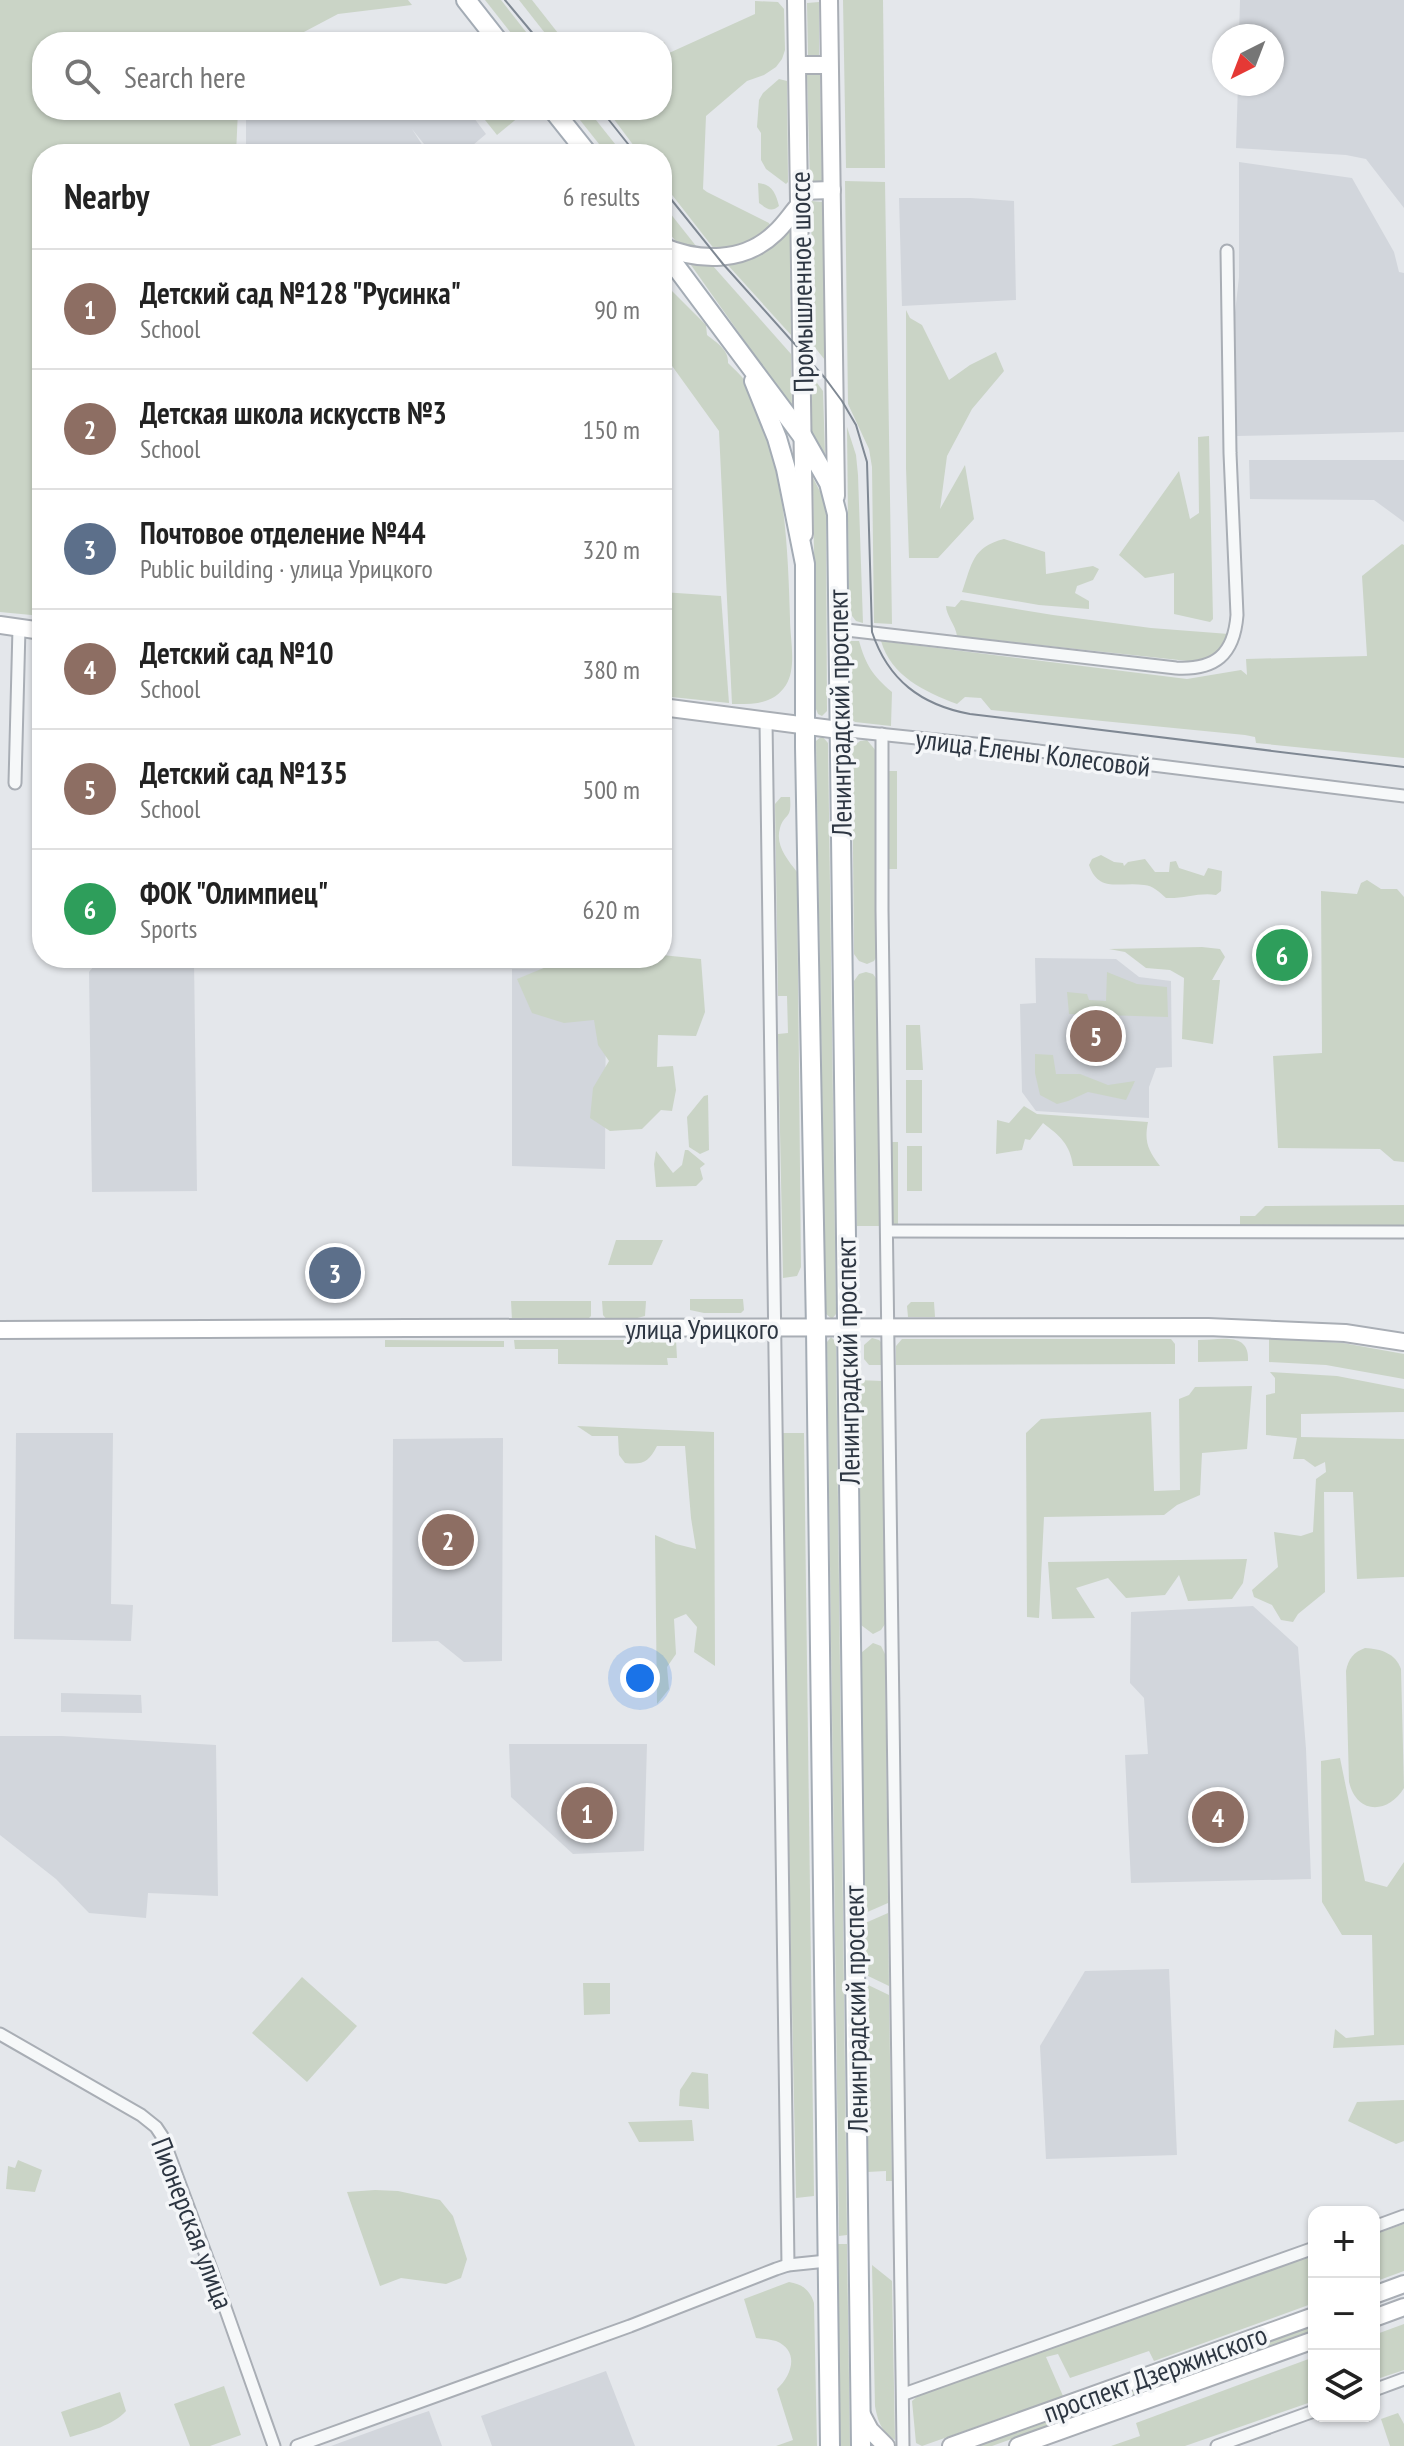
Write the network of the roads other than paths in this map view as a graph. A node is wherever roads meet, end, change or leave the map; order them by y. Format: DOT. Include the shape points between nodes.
graph roads {
  1 [pos="466,0"];
  2 [pos="796,0"];
  3 [pos="829,0"];
  4 [pos="491,32"];
  5 [pos="797,65"];
  6 [pos="829,65"];
  7 [pos="561,120"];
  8 [pos="580,144"];
  9 [pos="832,190"];
  10 [pos="799,198"];
  11 [pos="672,250"];
  12 [pos="1227,251"];
  13 [pos="672,260"];
  14 [pos="713,314"];
  15 [pos="803,437"];
  16 [pos="837,514"];
  17 [pos="805,564"];
  18 [pos="0,625"];
  19 [pos="19,628"];
  20 [pos="838,629"];
  21 [pos="32,630"];
  22 [pos="672,708"];
  23 [pos="766,721"];
  24 [pos="805,726"];
  25 [pos="839,730"];
  26 [pos="882,734"];
  27 [pos="15,783"];
  28 [pos="1404,796"];
  29 [pos="887,1231"];
  30 [pos="1404,1232"];
  31 [pos="846,1328"];
  32 [pos="888,1328"];
  33 [pos="775,1329"];
  34 [pos="816,1329"];
  35 [pos="0,1330"];
  36 [pos="1404,1342"];
  37 [pos="0,2034"];
  38 [pos="1404,2216"];
  39 [pos="1380,2225"];
  40 [pos="1308,2250"];
  41 [pos="827,2261"];
  42 [pos="788,2265"];
  43 [pos="1404,2284"];
  44 [pos="1380,2293"];
  45 [pos="1404,2307"];
  46 [pos="1380,2316"];
  47 [pos="1308,2318"];
  48 [pos="1308,2342"];
  49 [pos="1404,2379"];
  50 [pos="1380,2388"];
  51 [pos="904,2394"];
  52 [pos="861,2412"];
  53 [pos="1308,2413"];
  54 [pos="274,2446"];
  55 [pos="297,2446"];
  56 [pos="830,2446"];
  57 [pos="861,2446"];
  58 [pos="886,2446"];
  59 [pos="903,2446"];
  60 [pos="951,2446"];
  61 [pos="1018,2446"];
  62 [pos="1217,2446"];
  1 -- 4 [label="main road"];
  2 -- 5 [label="main road, Промышленное шоссе"];
  3 -- 6 [label="main road, Промышленное шоссе"];
  5 -- 6 [label="main road"];
  5 -- 10 [label="main road, Промышленное шоссе"];
  6 -- 9 [label="main road, Промышленное шоссе"];
  7 -- 8 [label="main road"];
  9 -- 10 [label="main road"];
  9 -- 16 [label="main road, Промышленное шоссе"];
  10 -- 11 [label="main road" via="767,240 738,254 697,257"];
  10 -- 15 [label="main road, Промышленное шоссе"];
  12 -- 20 [label="street" via="1237,615 1233,639 1223,655 1211,665 1176,668"];
  13 -- 14 [label="main road, Ленинградский проспект"];
  14 -- 15 [label="main road, Ленинградский проспект"];
  14 -- 17 [label="main road, Ленинградский проспект" via="754,381 777,438"];
  15 -- 16 [label="main road, Ленинградский проспект" via="829,483"];
  15 -- 17 [label="main road, Промышленное шоссе"];
  16 -- 20 [label="main road, Ленинградский проспект"];
  17 -- 24 [label="main road, Ленинградский проспект"];
  18 -- 19 [label="main road"];
  19 -- 21 [label="main road"];
  19 -- 27 [label="street"];
  20 -- 25 [label="main road, Ленинградский проспект"];
  22 -- 23 [label="main road, улица Елены Колесовой"];
  23 -- 24 [label="main road, улица Елены Колесовой"];
  23 -- 33 [label="street"];
  24 -- 25 [label="main road, улица Елены Колесовой"];
  24 -- 34 [label="main road, Ленинградский проспект"];
  25 -- 26 [label="street, улица Елены Колесовой"];
  25 -- 31 [label="main road, Ленинградский проспект"];
  26 -- 28 [label="street, улица Елены Колесовой"];
  26 -- 29 [label="street"];
  29 -- 30 [label="street"];
  29 -- 32 [label="street"];
  31 -- 32 [label="main road, улица Урицкого"];
  31 -- 34 [label="main road, улица Урицкого"];
  31 -- 52 [label="main road, Ленинградский проспект"];
  32 -- 36 [label="main road, улица Урицкого" via="1260,1328"];
  32 -- 51 [label="street"];
  33 -- 34 [label="main road, улица Урицкого"];
  33 -- 35 [label="main road, улица Урицкого"];
  33 -- 42 [label="street"];
  34 -- 41 [label="main road, Ленинградский проспект"];
  37 -- 54 [label="street, Пионерская улица" via="141,2115 162,2136"];
  38 -- 39 [label="street"];
  40 -- 51 [label="street"];
  41 -- 42 [label="street"];
  41 -- 56 [label="main road, Ленинградский проспект"];
  42 -- 55 [label="street"];
  43 -- 44 [label="main road"];
  45 -- 46 [label="main road"];
  47 -- 60 [label="main road, проспект Дзержинского"];
  48 -- 61 [label="main road, проспект Дзержинского"];
  49 -- 50 [label="street"];
  51 -- 59 [label="street"];
  52 -- 57 [label="main road, Ленинградский проспект"];
  52 -- 58 [label="main road"];
  53 -- 62 [label="street"];
}
